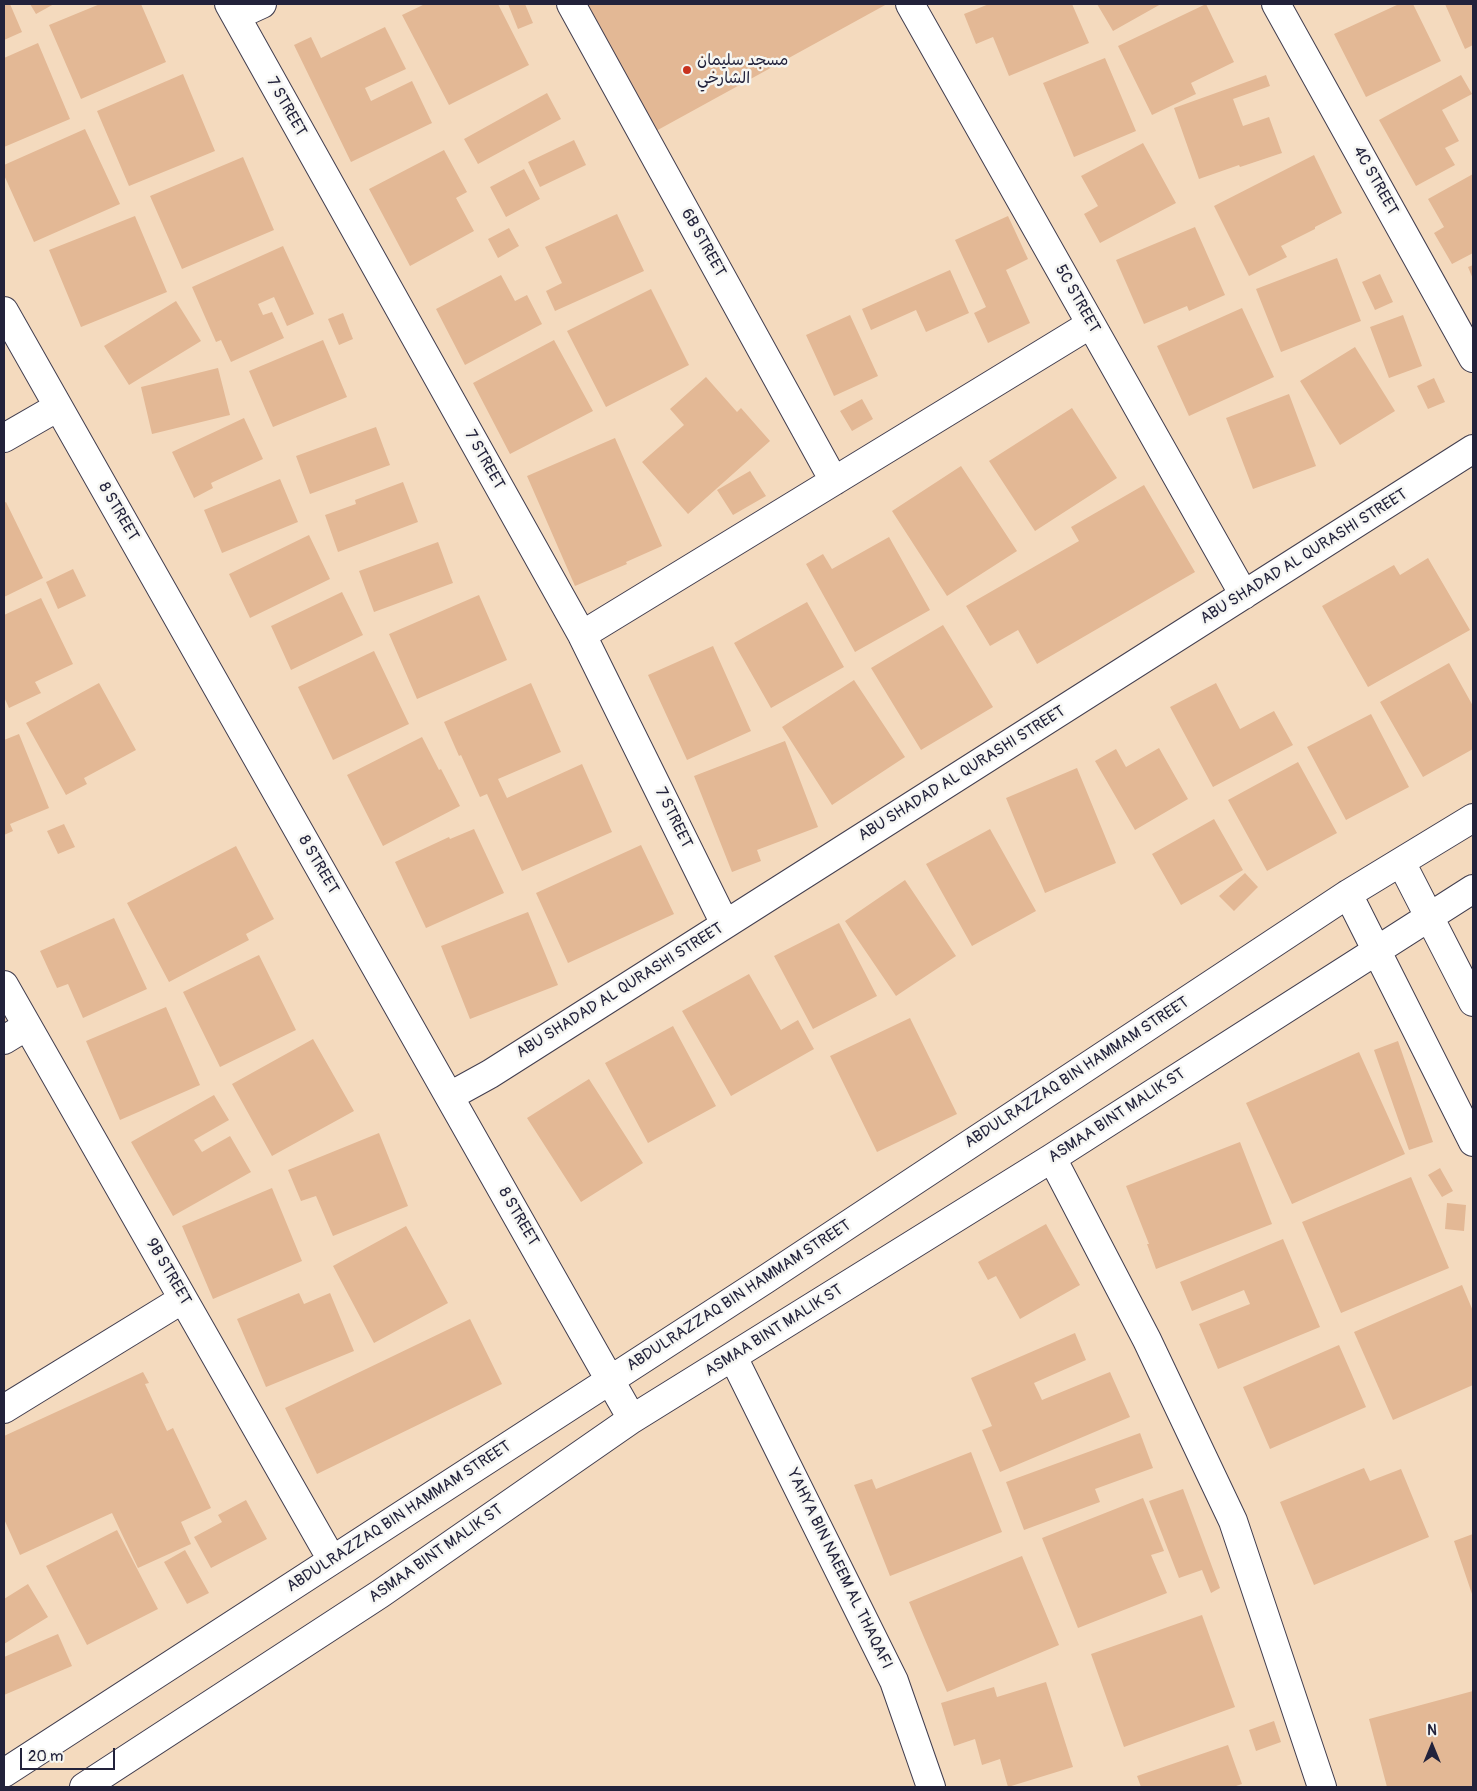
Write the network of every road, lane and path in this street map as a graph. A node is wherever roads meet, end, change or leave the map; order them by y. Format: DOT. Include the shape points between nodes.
graph roads {
  1 [pos="262,4"];
  2 [pos="571,4"];
  3 [pos="910,4"];
  4 [pos="1276,4"];
  5 [pos="232,10"];
  6 [pos="4,311"];
  7 [pos="1091,324"];
  8 [pos="1473,358"];
  9 [pos="58,407"];
  10 [pos="4,438"];
  11 [pos="1473,449"];
  12 [pos="834,481"];
  13 [pos="1244,595"];
  14 [pos="582,635"];
  15 [pos="1473,818"];
  16 [pos="1401,862"];
  17 [pos="1473,889"];
  18 [pos="1348,894"];
  19 [pos="1429,918"];
  20 [pos="725,924"];
  21 [pos="1376,950"];
  22 [pos="4,985"];
  23 [pos="1473,1002"];
  24 [pos="27,1026"];
  25 [pos="4,1040"];
  26 [pos="450,1096"];
  27 [pos="1473,1142"];
  28 [pos="1052,1158"];
  29 [pos="183,1299"];
  30 [pos="734,1357"];
  31 [pos="610,1379"];
  32 [pos="4,1409"];
  33 [pos="632,1419"];
  34 [pos="332,1560"];
  35 [pos="4,1773"];
  36 [pos="84,1787"];
  37 [pos="931,1787"];
  38 [pos="1322,1787"];
  1 -- 5 [label="street"];
  2 -- 12 [label="street, 6B STREET"];
  3 -- 7 [label="street, 5C STREET"];
  4 -- 8 [label="street, 4C STREET"];
  5 -- 14 [label="street, 7 STREET"];
  6 -- 9 [label="street, 8 STREET"];
  7 -- 12 [label="street"];
  7 -- 13 [label="street, 5C STREET"];
  9 -- 10 [label="street"];
  9 -- 26 [label="street, 8 STREET"];
  11 -- 13 [label="street, ABU SHADAD AL QURASHI STREET"];
  12 -- 14 [label="street"];
  13 -- 20 [label="street, ABU SHADAD AL QURASHI STREET"];
  14 -- 20 [label="street, 7 STREET"];
  15 -- 16 [label="street, ABDULRAZZAQ BIN HAMMAM STREET"];
  16 -- 18 [label="street, ABDULRAZZAQ BIN HAMMAM STREET"];
  16 -- 19 [label="street"];
  17 -- 19 [label="street, ASMAA BINT MALIK ST"];
  18 -- 21 [label="street"];
  18 -- 31 [label="street, ABDULRAZZAQ BIN HAMMAM STREET"];
  19 -- 21 [label="street, ASMAA BINT MALIK ST"];
  19 -- 23 [label="street"];
  20 -- 26 [label="street, ABU SHADAD AL QURASHI STREET" via="490,1074"];
  21 -- 27 [label="street"];
  21 -- 28 [label="street, ASMAA BINT MALIK ST"];
  22 -- 24 [label="street, 9B STREET"];
  24 -- 25 [label="street"];
  24 -- 29 [label="street, 9B STREET"];
  26 -- 31 [label="street, 8 STREET"];
  28 -- 30 [label="street, ASMAA BINT MALIK ST"];
  28 -- 38 [label="street" via="1147,1340 1233,1521"];
  29 -- 32 [label="street"];
  29 -- 34 [label="street, 9B STREET"];
  30 -- 33 [label="street, ASMAA BINT MALIK ST"];
  30 -- 37 [label="street, YAHYA BIN NAEEM AL THAQAFI" via="894,1681"];
  31 -- 33 [label="street, 8 STREET"];
  31 -- 34 [label="street, ABDULRAZZAQ BIN HAMMAM STREET"];
  33 -- 36 [label="street, ASMAA BINT MALIK ST" via="380,1594"];
  34 -- 35 [label="street, ABDULRAZZAQ BIN HAMMAM STREET"];
}
